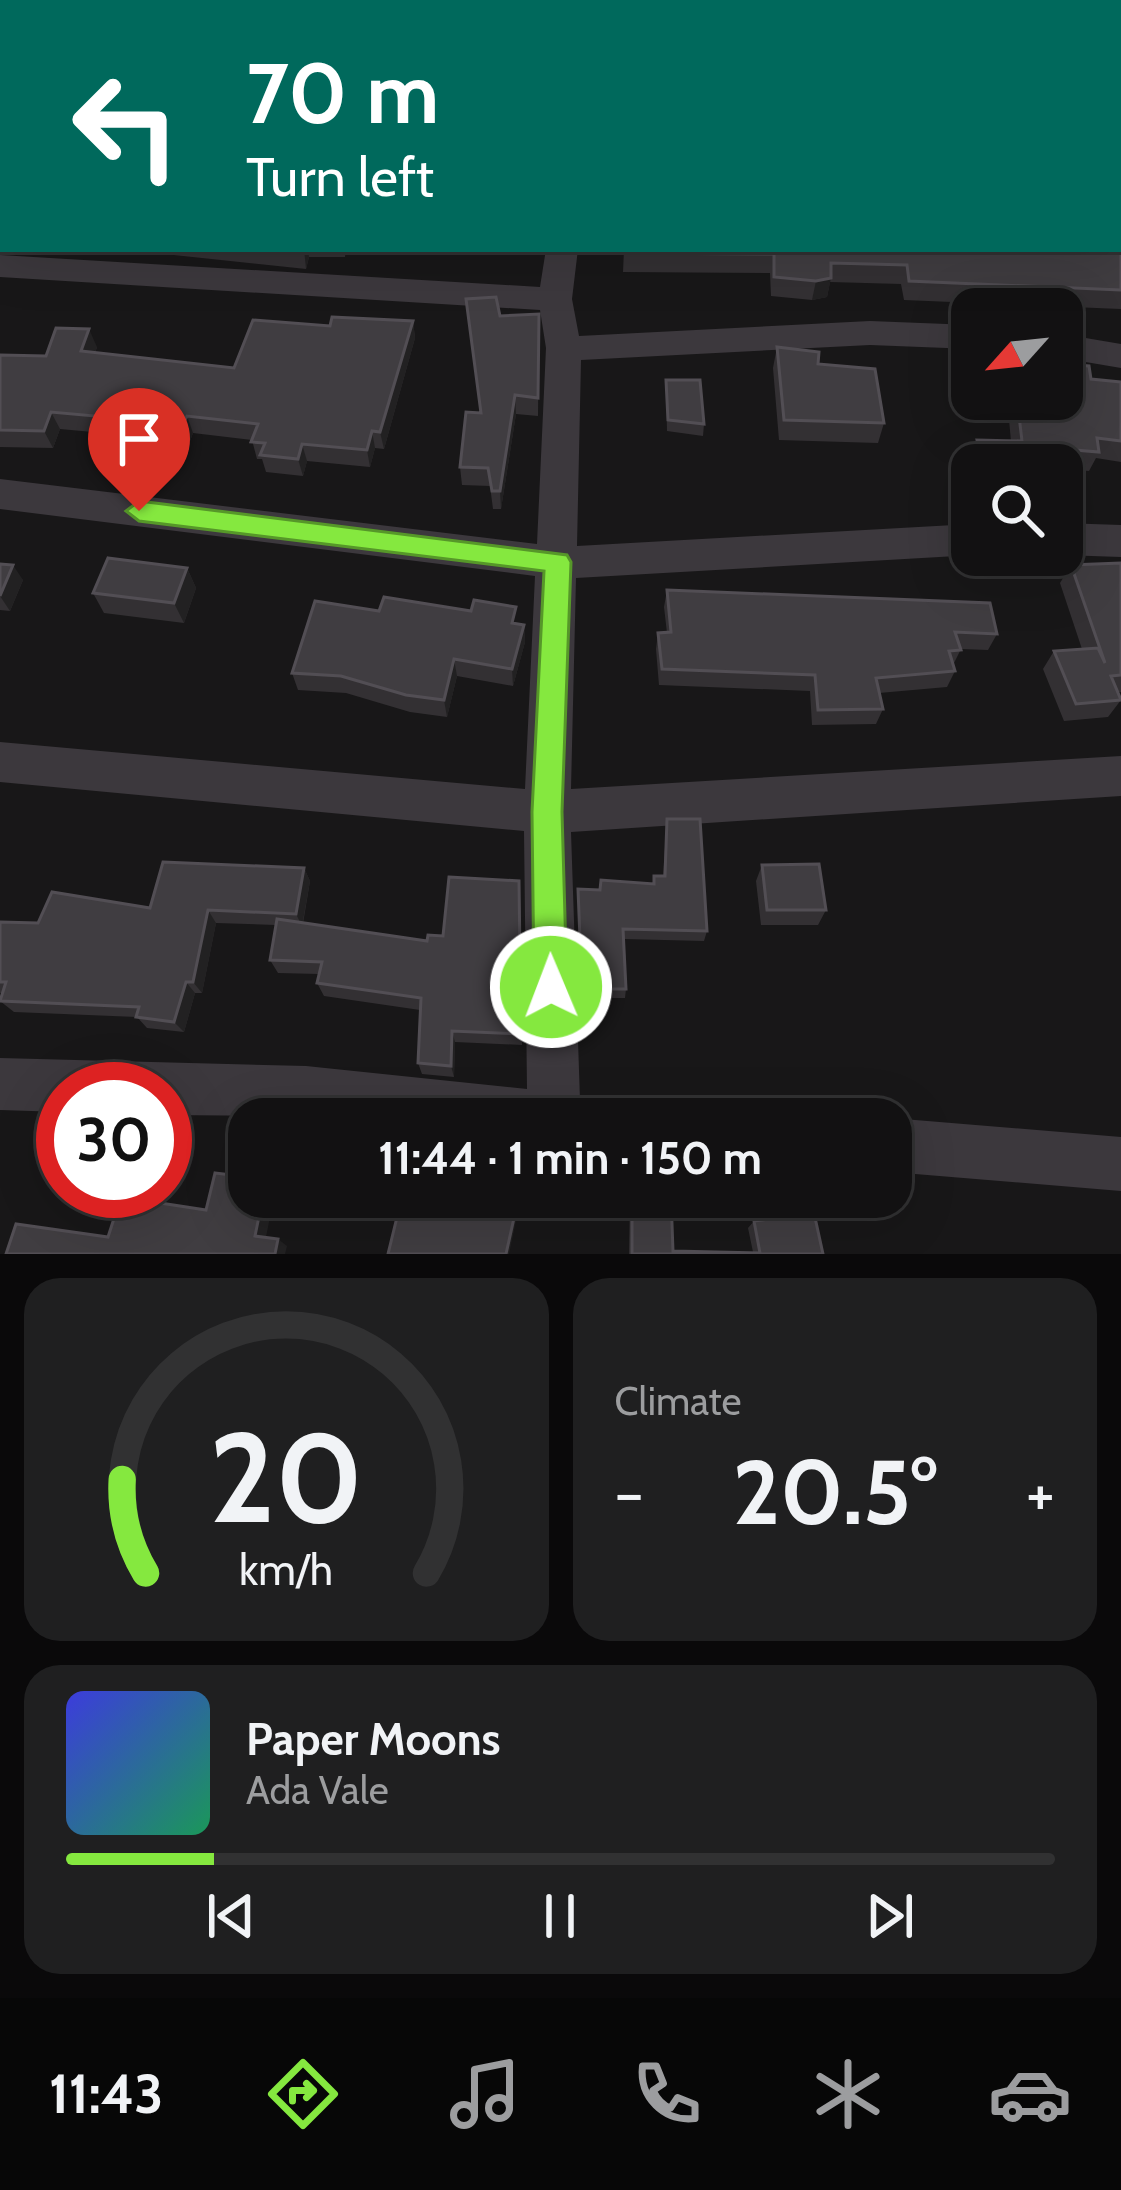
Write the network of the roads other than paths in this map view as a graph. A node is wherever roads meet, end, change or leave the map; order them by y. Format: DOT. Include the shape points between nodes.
graph roads {
  1 [pos="562,252"];
  2 [pos="0,266"];
  3 [pos="555,299"];
  4 [pos="951,336"];
  5 [pos="564,347"];
  6 [pos="1083,350"];
  7 [pos="1121,356"];
  8 [pos="0,494"];
  9 [pos="1083,540"];
  10 [pos="951,541"];
  11 [pos="1121,541"];
  12 [pos="557,562"];
  13 [pos="0,763"];
  14 [pos="1121,776"];
  15 [pos="547,812"];
  16 [pos="0,1084"];
  17 [pos="354,1098"];
  18 [pos="557,1098"];
  19 [pos="912,1147"];
  20 [pos="1121,1164"];
  1 -- 3 [label="street"];
  2 -- 3 [label="street"];
  3 -- 5 [label="street"];
  4 -- 5 [label="street" via="829,332"];
  5 -- 12 [label="street"];
  6 -- 7 [label="street"];
  8 -- 12 [label="street"];
  9 -- 11 [label="street"];
  10 -- 12 [label="street"];
  12 -- 15 [label="street"];
  13 -- 15 [label="street"];
  14 -- 15 [label="street"];
  15 -- 18 [label="street"];
  16 -- 17 [label="street"];
  19 -- 20 [label="street"];
}
